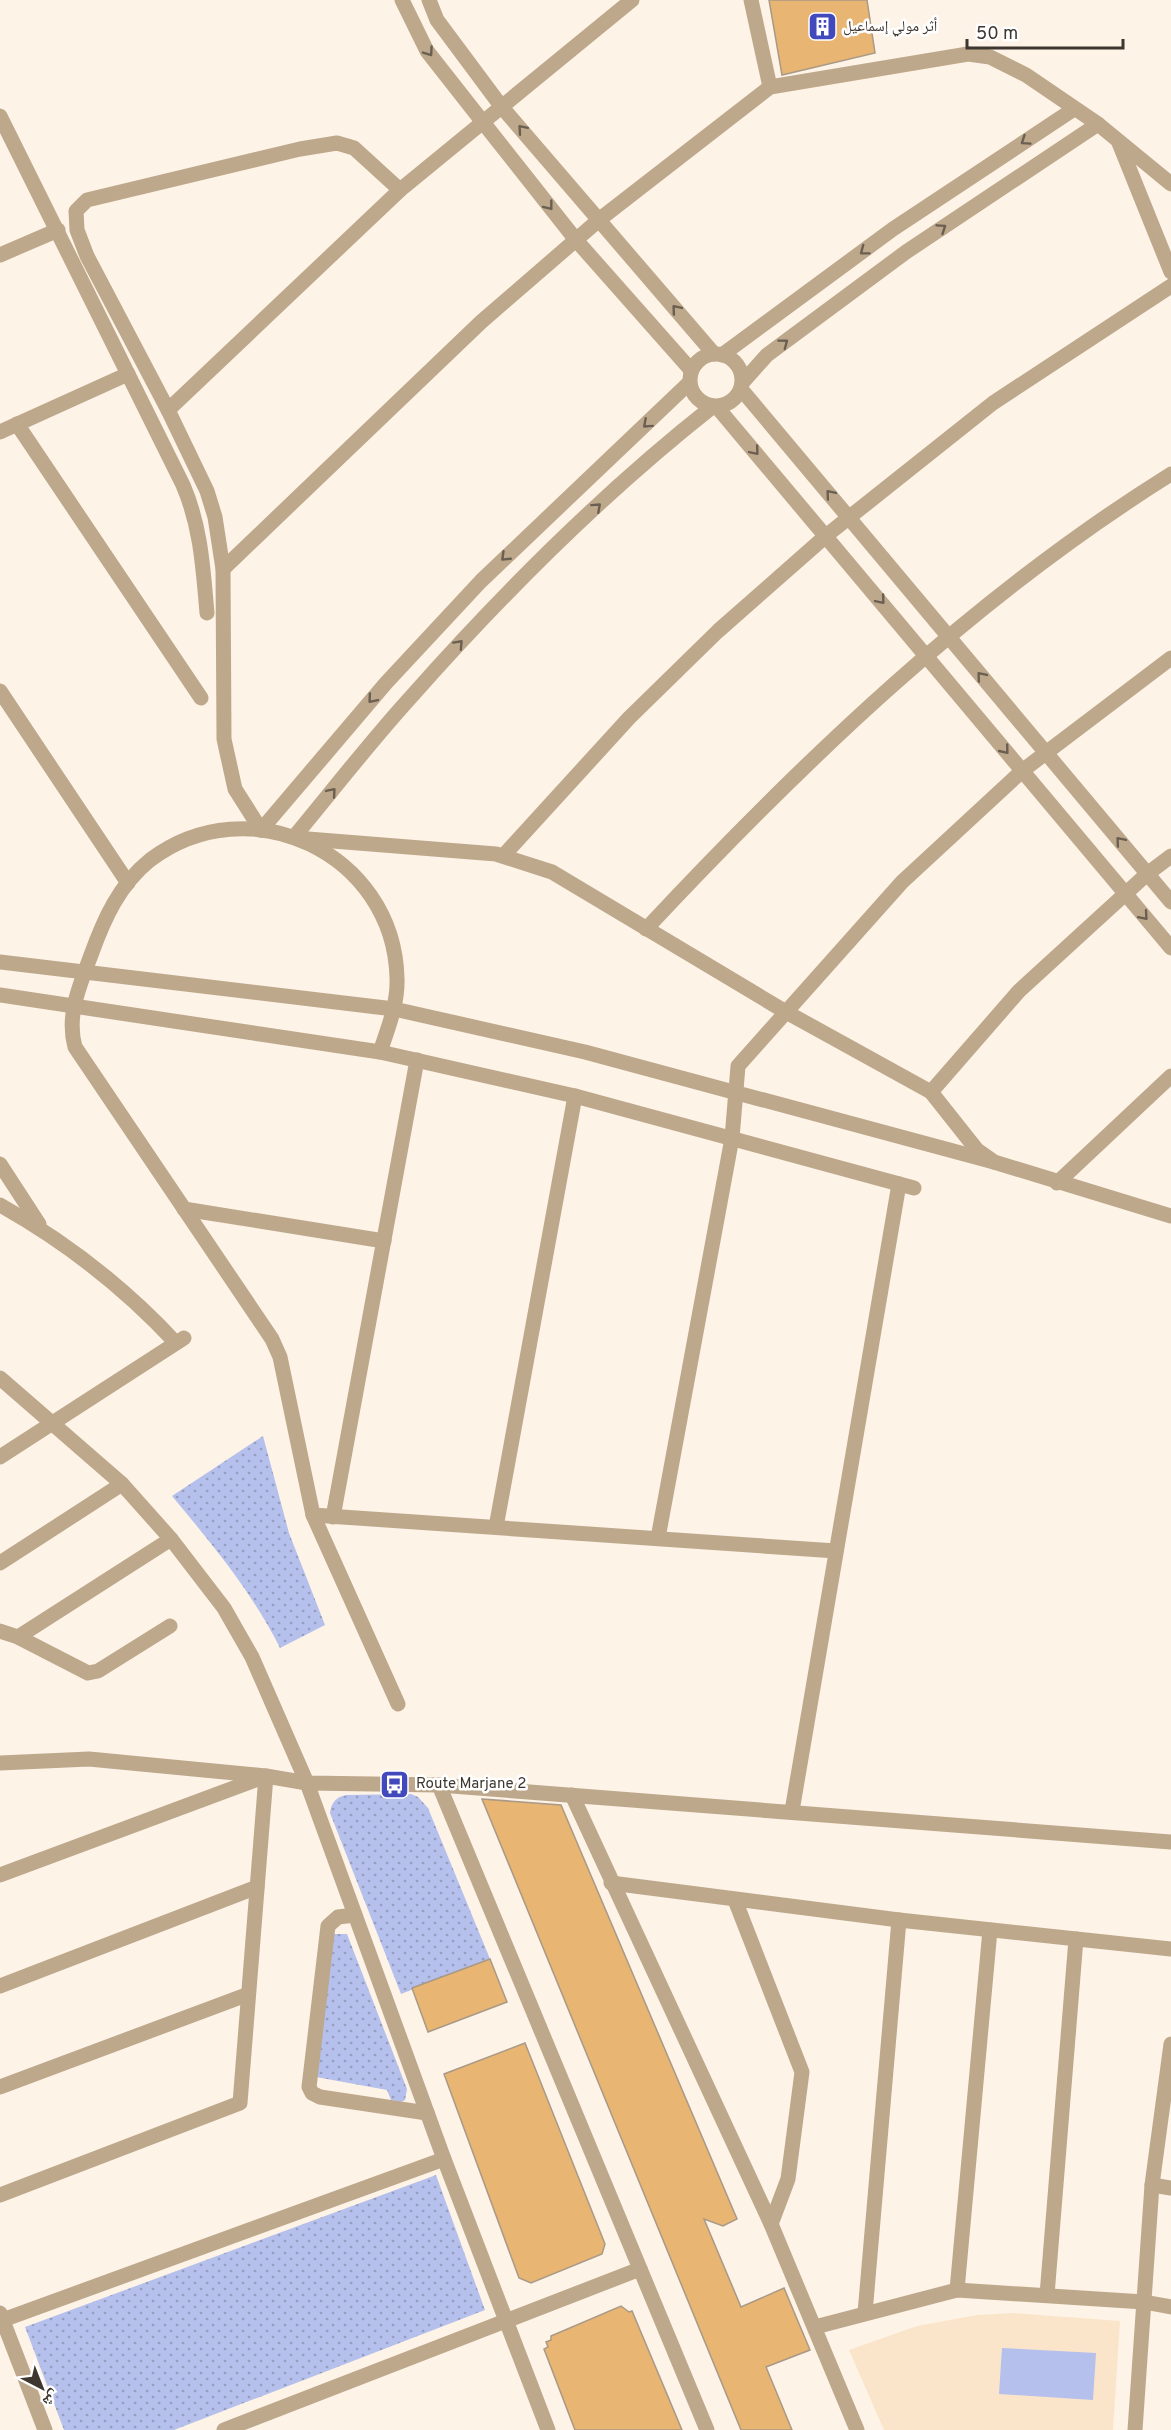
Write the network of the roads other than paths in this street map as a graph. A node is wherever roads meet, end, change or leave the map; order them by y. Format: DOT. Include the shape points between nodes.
graph roads {
  1 [pos="403,0"];
  2 [pos="429,0"];
  3 [pos="632,0"];
  4 [pos="752,0"];
  5 [pos="770,87"];
  6 [pos="501,106"];
  7 [pos="1074,109"];
  8 [pos="0,116"];
  9 [pos="482,121"];
  10 [pos="1098,124"];
  11 [pos="1118,140"];
  12 [pos="1171,184"];
  13 [pos="399,190"];
  14 [pos="600,219"];
  15 [pos="58,230"];
  16 [pos="576,240"];
  17 [pos="0,255"];
  18 [pos="1171,272"];
  19 [pos="1171,286"];
  20 [pos="718,354"];
  21 [pos="128,374"];
  22 [pos="690,377"];
  23 [pos="741,386"];
  24 [pos="714,407"];
  25 [pos="168,410"];
  26 [pos="17,424"];
  27 [pos="0,432"];
  28 [pos="1171,474"];
  29 [pos="849,517"];
  30 [pos="827,535"];
  31 [pos="223,569"];
  32 [pos="207,613"];
  33 [pos="949,637"];
  34 [pos="927,656"];
  35 [pos="1171,658"];
  36 [pos="0,690"];
  37 [pos="201,698"];
  38 [pos="1045,751"];
  39 [pos="1022,771"];
  40 [pos="261,830"];
  41 [pos="297,838"];
  42 [pos="504,855"];
  43 [pos="1171,856"];
  44 [pos="1147,874"];
  45 [pos="128,883"];
  46 [pos="1125,894"];
  47 [pos="1171,902"];
  48 [pos="646,929"];
  49 [pos="1171,948"];
  50 [pos="0,962"];
  51 [pos="85,971"];
  52 [pos="0,995"];
  53 [pos="73,1007"];
  54 [pos="394,1009"];
  55 [pos="786,1012"];
  56 [pos="380,1053"];
  57 [pos="417,1060"];
  58 [pos="1171,1076"];
  59 [pos="735,1092"];
  60 [pos="931,1092"];
  61 [pos="576,1096"];
  62 [pos="732,1138"];
  63 [pos="994,1162"];
  64 [pos="0,1164"];
  65 [pos="1058,1183"];
  66 [pos="0,1205"];
  67 [pos="184,1209"];
  68 [pos="1171,1216"];
  69 [pos="42,1228"];
  70 [pos="384,1241"];
  71 [pos="0,1378"];
  72 [pos="53,1422"];
  73 [pos="0,1457"];
  74 [pos="122,1484"];
  75 [pos="313,1515"];
  76 [pos="333,1516"];
  77 [pos="495,1527"];
  78 [pos="658,1538"];
  79 [pos="171,1539"];
  80 [pos="836,1551"];
  81 [pos="0,1563"];
  82 [pos="170,1626"];
  83 [pos="0,1631"];
  84 [pos="18,1637"];
  85 [pos="398,1704"];
  86 [pos="0,1763"];
  87 [pos="266,1776"];
  88 [pos="307,1783"];
  89 [pos="439,1785"];
  90 [pos="572,1795"];
  91 [pos="792,1811"];
  92 [pos="1171,1842"];
  93 [pos="0,1875"];
  94 [pos="611,1883"];
  95 [pos="257,1887"];
  96 [pos="735,1900"];
  97 [pos="355,1915"];
  98 [pos="898,1920"];
  99 [pos="990,1930"];
  100 [pos="1076,1939"];
  101 [pos="1171,1949"];
  102 [pos="0,1986"];
  103 [pos="246,1995"];
  104 [pos="1171,2044"];
  105 [pos="0,2087"];
  106 [pos="1167,2105"];
  107 [pos="427,2113"];
  108 [pos="444,2159"];
  109 [pos="1152,2185"];
  110 [pos="1171,2188"];
  111 [pos="0,2195"];
  112 [pos="771,2224"];
  113 [pos="640,2269"];
  114 [pos="957,2290"];
  115 [pos="1047,2295"];
  116 [pos="1143,2302"];
  117 [pos="1171,2307"];
  118 [pos="865,2313"];
  119 [pos="1,2318"];
  120 [pos="507,2322"];
  121 [pos="815,2327"];
  122 [pos="45,2430"];
  123 [pos="224,2430"];
  124 [pos="548,2430"];
  125 [pos="707,2430"];
  126 [pos="857,2430"];
  127 [pos="1135,2430"];
  1 -- 9 [label="street, one-way" via="427,51"];
  2 -- 6 [label="street" via="438,20"];
  3 -- 6 [label="street"];
  4 -- 5 [label="street"];
  5 -- 7 [label="street" via="969,54 1006,63"];
  5 -- 14 [label="street"];
  6 -- 9 [label="street"];
  14 -- 6 [label="street, one-way"];
  7 -- 10 [label="street"];
  7 -- 20 [label="street, one-way" via="893,229"];
  8 -- 15 [label="street"];
  9 -- 13 [label="street"];
  9 -- 16 [label="street, one-way"];
  10 -- 11 [label="street"];
  23 -- 10 [label="street, one-way" via="767,355 906,252"];
  11 -- 12 [label="street"];
  11 -- 18 [label="street"];
  13 -- 25 [label="street"];
  13 -- 25 [label="street" via="354,148 337,143 300,148 87,200 81,205 75,218 87,256"];
  14 -- 16 [label="street"];
  20 -- 14 [label="street, one-way"];
  15 -- 17 [label="street"];
  15 -- 21 [label="street"];
  16 -- 22 [label="street"];
  16 -- 31 [label="street" via="481,322"];
  19 -- 29 [label="street" via="993,403"];
  20 -- 22 [label="street" via="700,358"];
  20 -- 23 [label="street" via="735,362"];
  21 -- 26 [label="street"];
  21 -- 32 [label="street" via="194,511 201,538"];
  22 -- 24 [label="street" via="696,399"];
  22 -- 40 [label="street, one-way" via="481,581 386,683"];
  23 -- 24 [label="street" via="731,401"];
  29 -- 23 [label="street, one-way"];
  24 -- 30 [label="street, one-way"];
  41 -- 24 [label="street, one-way" via="410,698 502,598 593,510"];
  25 -- 31 [label="street" via="207,491"];
  26 -- 27 [label="street"];
  26 -- 37 [label="street"];
  28 -- 33 [label="street" via="1012,586"];
  29 -- 30 [label="street"];
  29 -- 33 [label="street"];
  30 -- 34 [label="street, one-way"];
  30 -- 42 [label="street" via="718,631 629,718"];
  31 -- 40 [label="street" via="224,739 235,789"];
  33 -- 34 [label="street"];
  38 -- 33 [label="street, one-way"];
  34 -- 39 [label="street, one-way"];
  34 -- 48 [label="street" via="825,746"];
  35 -- 38 [label="street"];
  36 -- 45 [label="street"];
  38 -- 39 [label="street"];
  44 -- 38 [label="street, one-way"];
  39 -- 46 [label="street"];
  39 -- 55 [label="street" via="902,882"];
  40 -- 41 [label="street"];
  40 -- 45 [label="street" via="222,830 197,836 151,860"];
  41 -- 42 [label="street"];
  41 -- 54 [label="street" via="344,865 377,904 395,953 398,978"];
  42 -- 48 [label="street" via="552,872"];
  43 -- 44 [label="street"];
  44 -- 46 [label="street"];
  44 -- 47 [label="street"];
  45 -- 51 [label="street" via="103,922"];
  46 -- 49 [label="street, one-way"];
  46 -- 60 [label="street" via="1019,990"];
  48 -- 55 [label="street"];
  50 -- 51 [label="street"];
  51 -- 53 [label="street"];
  51 -- 54 [label="street"];
  52 -- 53 [label="street"];
  53 -- 56 [label="street"];
  53 -- 67 [label="street" via="71,1032 75,1047"];
  54 -- 56 [label="street"];
  54 -- 59 [label="street" via="585,1052"];
  55 -- 59 [label="street" via="738,1066"];
  55 -- 60 [label="street"];
  56 -- 57 [label="street"];
  57 -- 61 [label="street"];
  57 -- 70 [label="street"];
  58 -- 65 [label="street"];
  59 -- 62 [label="street"];
  59 -- 63 [label="street"];
  60 -- 63 [label="street" via="977,1150"];
  61 -- 62 [label="street"];
  61 -- 77 [label="street"];
  62 -- 78 [label="street"];
  62 -- 80 [label="street" via="907,1186"];
  63 -- 65 [label="street"];
  64 -- 69 [label="street"];
  65 -- 68 [label="street"];
  66 -- 69 [label="street"];
  67 -- 70 [label="street"];
  67 -- 75 [label="street" via="272,1339 280,1357"];
  69 -- 72 [label="street" via="127,1293 180,1341"];
  70 -- 76 [label="street"];
  71 -- 72 [label="street"];
  72 -- 73 [label="street"];
  72 -- 74 [label="street"];
  74 -- 79 [label="street"];
  74 -- 81 [label="street"];
  75 -- 76 [label="street"];
  75 -- 85 [label="street"];
  76 -- 77 [label="street"];
  77 -- 78 [label="street"];
  78 -- 80 [label="street"];
  79 -- 84 [label="street"];
  79 -- 88 [label="street" via="224,1608 252,1657"];
  80 -- 91 [label="street"];
  82 -- 84 [label="street" via="98,1671 88,1673"];
  83 -- 84 [label="street"];
  86 -- 87 [label="street" via="89,1759"];
  87 -- 88 [label="street"];
  87 -- 93 [label="street"];
  87 -- 95 [label="street"];
  88 -- 89 [label="street"];
  88 -- 97 [label="street"];
  89 -- 90 [label="street"];
  89 -- 113 [label="street"];
  90 -- 91 [label="street"];
  90 -- 94 [label="street"];
  91 -- 92 [label="street"];
  94 -- 96 [label="street"];
  94 -- 112 [label="street"];
  95 -- 102 [label="street"];
  95 -- 103 [label="street"];
  96 -- 98 [label="street"];
  96 -- 112 [label="street" via="802,2072 788,2179"];
  97 -- 107 [label="street"];
  97 -- 107 [label="street" via="338,1917 328,1926 309,2087 320,2097"];
  98 -- 99 [label="street"];
  98 -- 118 [label="street"];
  99 -- 100 [label="street"];
  99 -- 114 [label="street"];
  100 -- 101 [label="street"];
  100 -- 115 [label="street"];
  103 -- 105 [label="street"];
  103 -- 111 [label="street" via="240,2103"];
  104 -- 106 [label="street"];
  106 -- 109 [label="street"];
  107 -- 108 [label="street"];
  108 -- 119 [label="street"];
  108 -- 120 [label="street"];
  109 -- 110 [label="street"];
  109 -- 116 [label="street"];
  112 -- 121 [label="street"];
  113 -- 120 [label="street"];
  113 -- 125 [label="street"];
  114 -- 115 [label="street"];
  114 -- 118 [label="street"];
  115 -- 116 [label="street"];
  116 -- 117 [label="street"];
  116 -- 127 [label="street"];
  118 -- 121 [label="street"];
  119 -- 122 [label="street"];
  120 -- 123 [label="street"];
  120 -- 124 [label="street"];
  121 -- 126 [label="street"];
}
